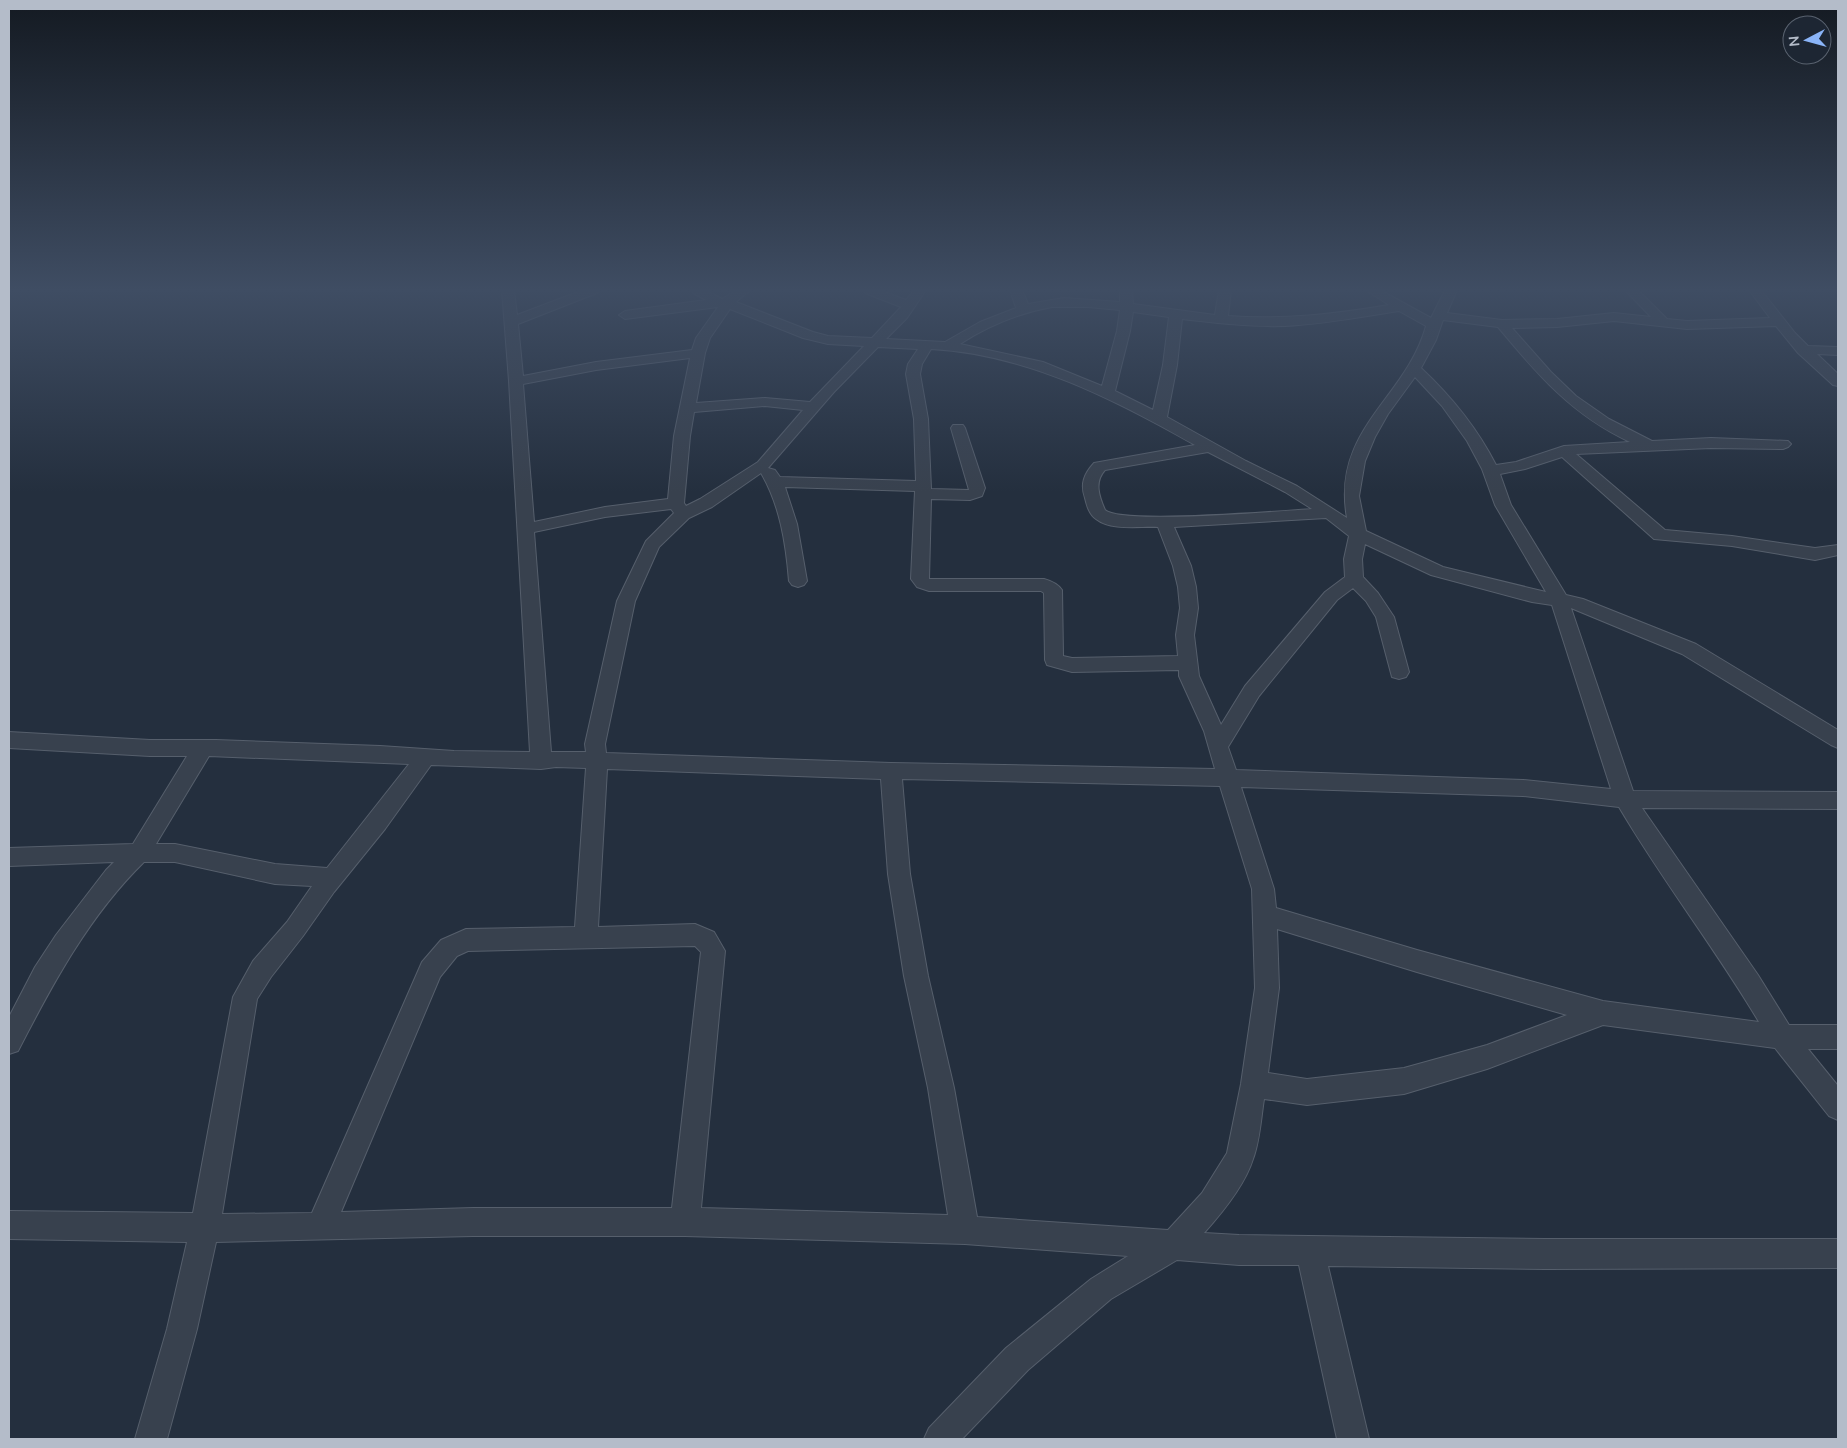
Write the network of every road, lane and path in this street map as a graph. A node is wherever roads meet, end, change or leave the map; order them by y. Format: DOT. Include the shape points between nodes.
graph roads {
  1 [pos="514,358"];
  2 [pos="662,358"];
  3 [pos="697,358"];
  4 [pos="861,358"];
  5 [pos="919,358"];
  6 [pos="1007,358"];
  7 [pos="1117,358"];
  8 [pos="1171,358"];
  9 [pos="1420,358"];
  10 [pos="1531,358"];
  11 [pos="1811,358"];
  12 [pos="1414,369"];
  13 [pos="516,381"];
  14 [pos="1838,382"];
  15 [pos="1108,393"];
  16 [pos="813,407"];
  17 [pos="687,408"];
  18 [pos="1159,418"];
  19 [pos="958,428"];
  20 [pos="1646,444"];
  21 [pos="1782,444"];
  22 [pos="1209,447"];
  23 [pos="1564,451"];
  24 [pos="763,465"];
  25 [pos="1491,470"];
  26 [pos="776,482"];
  27 [pos="923,490"];
  28 [pos="680,509"];
  29 [pos="1330,513"];
  30 [pos="1164,522"];
  31 [pos="526,529"];
  32 [pos="1358,534"];
  33 [pos="1838,550"];
  34 [pos="1354,579"];
  35 [pos="798,581"];
  36 [pos="1559,600"];
  37 [pos="1187,663"];
  38 [pos="1399,672"];
  39 [pos="9,740"];
  40 [pos="1838,740"];
  41 [pos="1218,747"];
  42 [pos="203,748"];
  43 [pos="425,758"];
  44 [pos="596,760"];
  45 [pos="541,761"];
  46 [pos="891,771"];
  47 [pos="1228,778"];
  48 [pos="1625,799"];
  49 [pos="1838,800"];
  50 [pos="139,853"];
  51 [pos="9,857"];
  52 [pos="332,878"];
  53 [pos="1265,915"];
  54 [pos="586,938"];
  55 [pos="1603,1013"];
  56 [pos="1782,1037"];
  57 [pos="1838,1037"];
  58 [pos="9,1042"];
  59 [pos="1254,1084"];
  60 [pos="1838,1107"];
  61 [pos="685,1222"];
  62 [pos="9,1225"];
  63 [pos="320,1227"];
  64 [pos="205,1228"];
  65 [pos="965,1230"];
  66 [pos="1174,1245"];
  67 [pos="1310,1251"];
  68 [pos="1838,1254"];
  69 [pos="151,1439"];
  70 [pos="940,1439"];
  71 [pos="1353,1439"];
  1 -- 13 [label="street"];
  2 -- 13 [label="street"];
  3 -- 17 [label="street"];
  4 -- 16 [label="street"];
  5 -- 27 [label="street" via="913,374 921,419"];
  6 -- 15 [label="street"];
  7 -- 15 [label="street"];
  8 -- 18 [label="street"];
  9 -- 12 [label="street"];
  10 -- 20 [label="street" via="1558,388 1580,406"];
  11 -- 14 [label="street"];
  12 -- 25 [label="street" via="1430,383 1467,428"];
  12 -- 32 [label="street" via="1381,413 1357,462 1351,496"];
  13 -- 31 [label="street"];
  15 -- 18 [label="street"];
  16 -- 17 [label="street" via="765,402"];
  16 -- 24 [label="street"];
  17 -- 28 [label="street" via="682,436"];
  18 -- 22 [label="street"];
  19 -- 27 [label="street" via="976,493"];
  20 -- 21 [label="street"];
  20 -- 23 [label="street"];
  22 -- 29 [label="street"];
  22 -- 30 [label="street" via="1103,464 1090,479 1097,512 1104,517"];
  23 -- 25 [label="street" via="1519,466"];
  23 -- 33 [label="street" via="1660,535 1732,541 1815,554"];
  24 -- 26 [label="street"];
  24 -- 28 [label="street" via="706,503"];
  25 -- 36 [label="street" via="1502,504"];
  26 -- 27 [label="street"];
  26 -- 35 [label="street" via="796,558"];
  27 -- 37 [label="street" via="920,579 923,583 1050,586 1053,590 1054,660 1072,665"];
  28 -- 31 [label="street" via="605,512"];
  28 -- 44 [label="street" via="652,545 626,601 595,744"];
  29 -- 30 [label="street"];
  29 -- 32 [label="street"];
  30 -- 37 [label="street" via="1187,587"];
  31 -- 45 [label="street"];
  32 -- 34 [label="street"];
  32 -- 36 [label="street" via="1437,571"];
  34 -- 38 [label="street" via="1372,597 1384,616"];
  34 -- 41 [label="street" via="1331,596 1252,691"];
  36 -- 40 [label="street" via="1577,603 1689,649"];
  36 -- 48 [label="street"];
  37 -- 41 [label="street" via="1189,676"];
  39 -- 42 [label="street"];
  41 -- 47 [label="street"];
  42 -- 43 [label="street"];
  42 -- 50 [label="street"];
  43 -- 45 [label="street"];
  43 -- 52 [label="street"];
  44 -- 45 [label="street"];
  44 -- 46 [label="street"];
  44 -- 54 [label="street"];
  46 -- 47 [label="street"];
  46 -- 65 [label="street" via="899,874"];
  47 -- 48 [label="street" via="1523,788"];
  47 -- 53 [label="street" via="1263,889"];
  48 -- 49 [label="street"];
  48 -- 56 [label="street"];
  50 -- 51 [label="street"];
  50 -- 52 [label="street" via="175,853 276,874"];
  50 -- 58 [label="street" via="114,877 64,943"];
  52 -- 64 [label="street" via="269,958 245,997"];
  53 -- 55 [label="street" via="1417,962"];
  53 -- 59 [label="street" via="1267,988"];
  54 -- 61 [label="street" via="695,934 706,939 713,951"];
  54 -- 63 [label="street" via="466,940 448,948 431,970"];
  55 -- 56 [label="street"];
  55 -- 59 [label="street" via="1487,1057 1404,1081 1307,1092"];
  56 -- 57 [label="street"];
  56 -- 60 [label="street"];
  59 -- 66 [label="street" via="1240,1158 1212,1203"];
  61 -- 63 [label="street" via="473,1222"];
  61 -- 65 [label="street"];
  62 -- 64 [label="street"];
  63 -- 64 [label="street"];
  64 -- 69 [label="street" via="182,1329"];
  65 -- 66 [label="street"];
  66 -- 67 [label="street"];
  66 -- 70 [label="street" via="1101,1289 1017,1359"];
  67 -- 68 [label="street"];
  67 -- 71 [label="street"];
}
